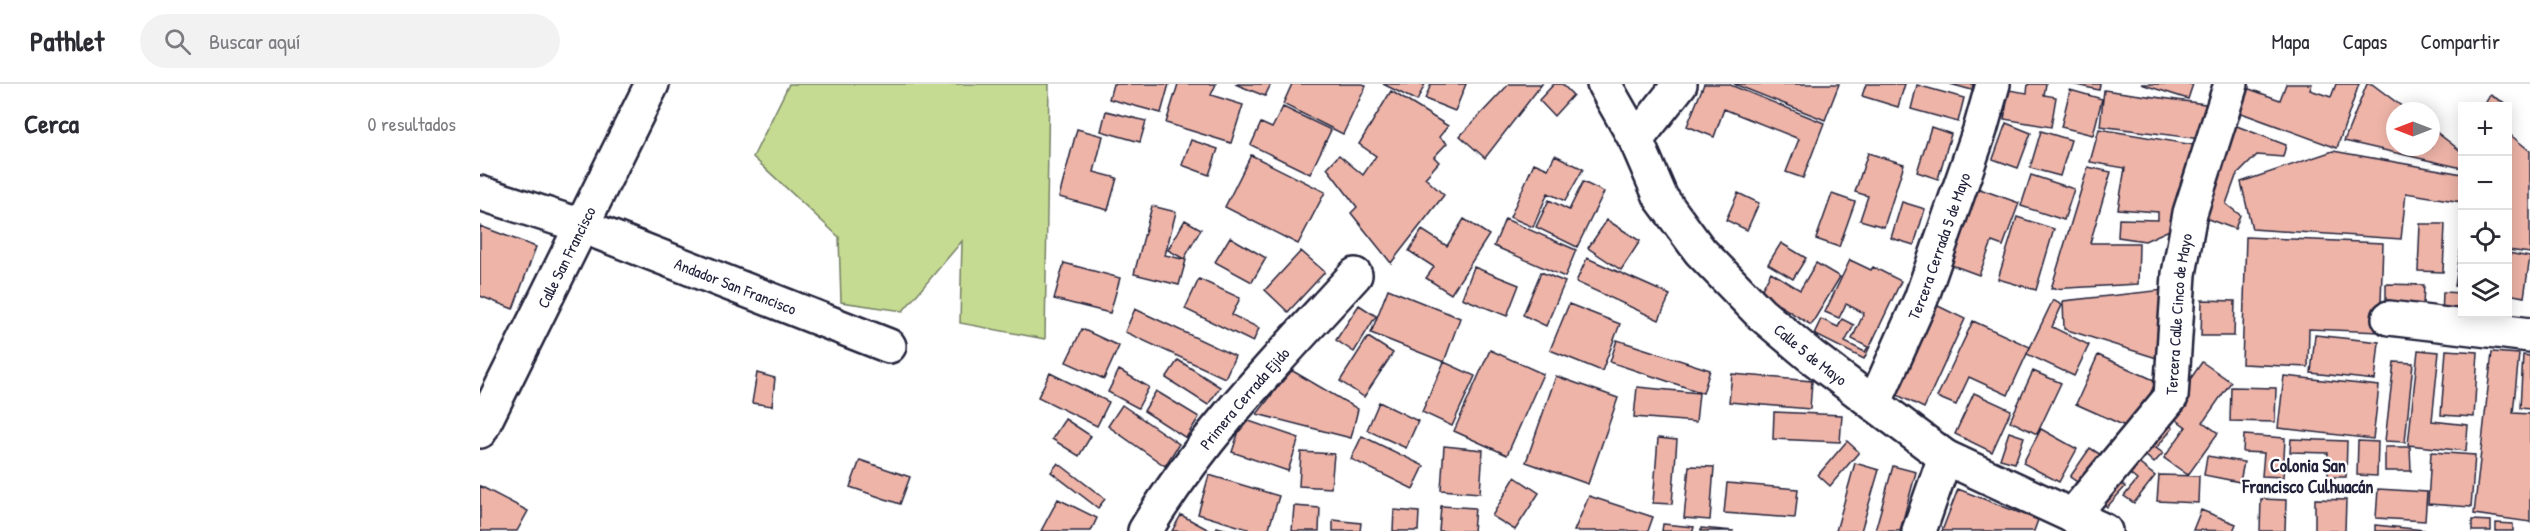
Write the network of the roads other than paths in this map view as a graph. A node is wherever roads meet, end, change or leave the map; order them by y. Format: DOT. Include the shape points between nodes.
graph roads {
  1 [pos="652,84"];
  2 [pos="1604,84"];
  3 [pos="1680,84"];
  4 [pos="1993,84"];
  5 [pos="2231,84"];
  6 [pos="1636,140"];
  7 [pos="480,192"];
  8 [pos="582,226"];
  9 [pos="1355,275"];
  10 [pos="2389,318"];
  11 [pos="2530,335"];
  12 [pos="889,346"];
  13 [pos="1874,404"];
  14 [pos="480,431"];
  15 [pos="1945,457"];
  16 [pos="2072,516"];
  17 [pos="1145,531"];
  18 [pos="1919,531"];
  19 [pos="2105,531"];
  1 -- 8 [label="street, Calle San Francisco"];
  2 -- 6 [label="street, Calle 5 de Mayo"];
  3 -- 6 [label="street"];
  4 -- 13 [label="street, Tercera Cerrada 5 de Mayo" via="1921,299"];
  5 -- 16 [label="street, Tercera Calle Cinco de Mayo" via="2190,213 2179,274 2171,397"];
  6 -- 13 [label="street, Calle 5 de Mayo" via="1661,198 1700,251 1761,314"];
  7 -- 8 [label="street, Andador San Francisco"];
  8 -- 12 [label="street, Andador San Francisco"];
  8 -- 14 [label="street, Calle San Francisco"];
  9 -- 17 [label="street, Primera Cerrada Ejido" via="1234,408"];
  10 -- 11 [label="street"];
  13 -- 15 [label="street, Calle 5 de Mayo"];
  15 -- 16 [label="street, Calle 5 de Mayo"];
  15 -- 18 [label="street"];
  16 -- 19 [label="street, Calle 5 de Mayo"];
}
